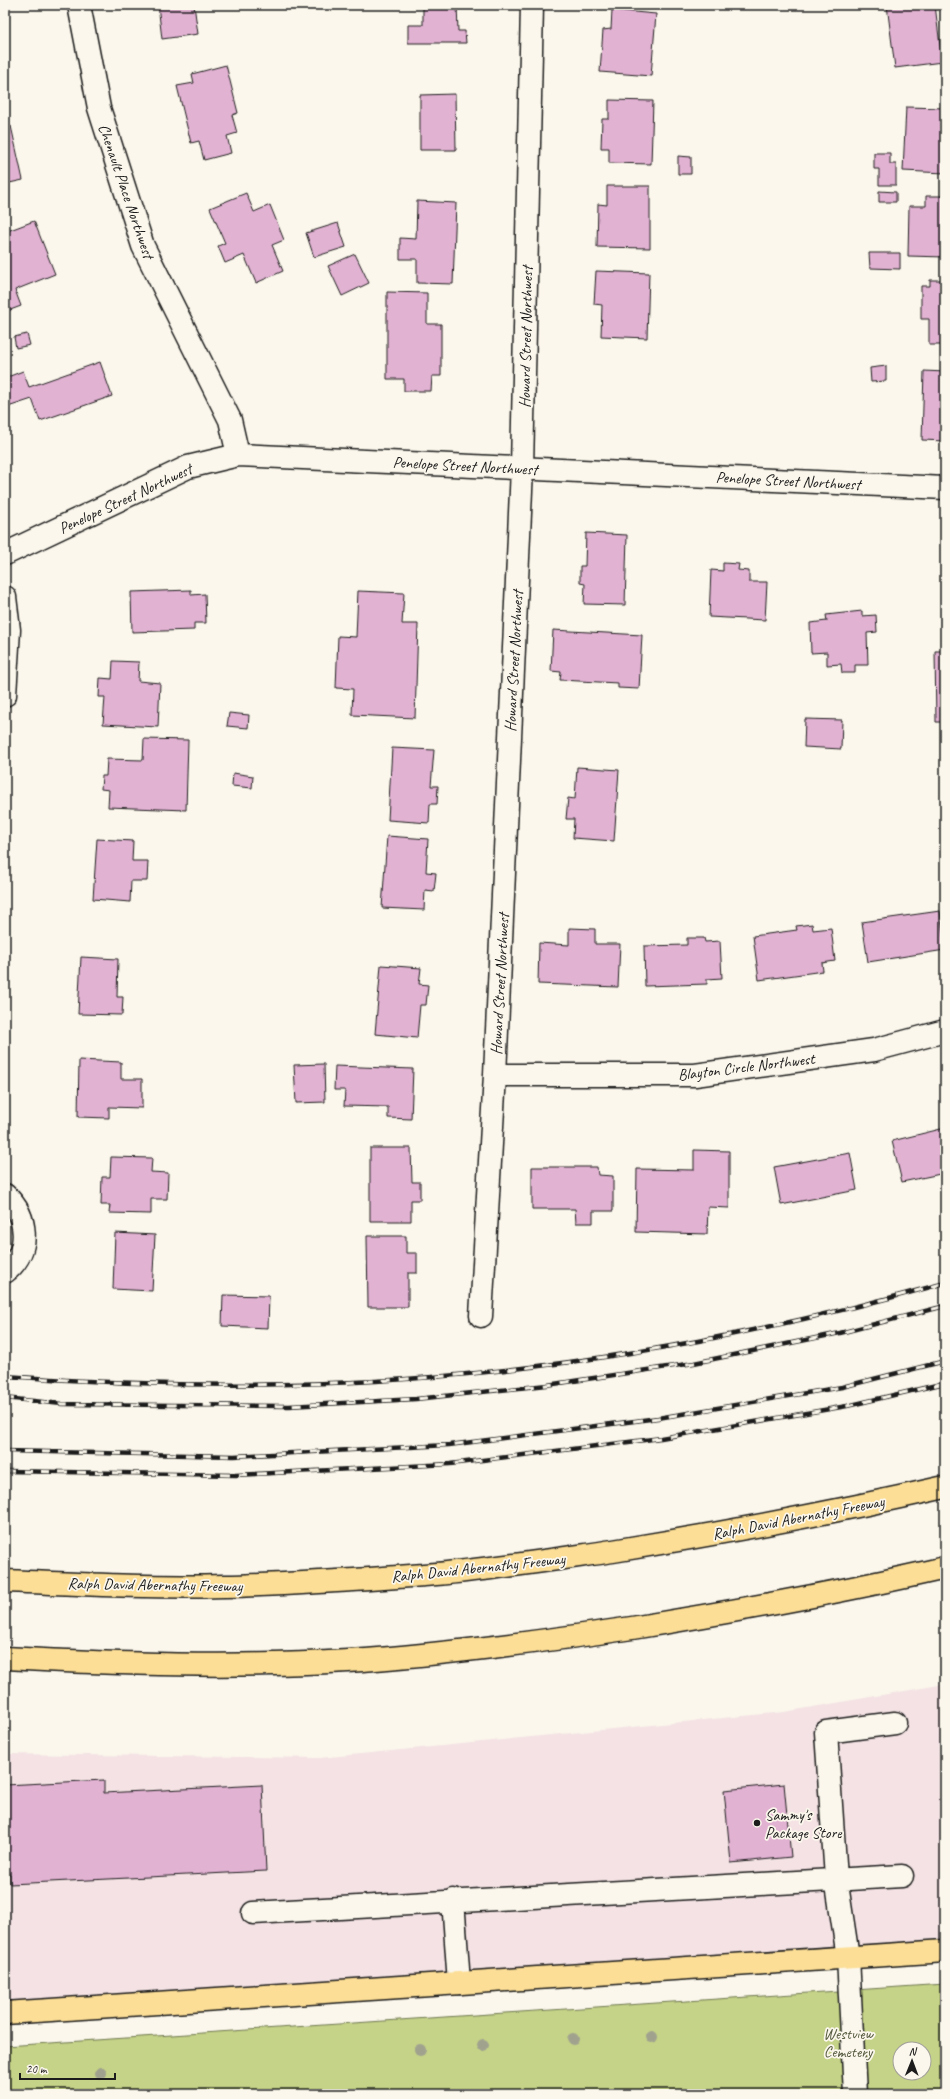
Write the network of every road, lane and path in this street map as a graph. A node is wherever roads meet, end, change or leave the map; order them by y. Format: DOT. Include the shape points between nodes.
graph roads {
  1 [pos="79,5"];
  2 [pos="532,5"];
  3 [pos="238,455"];
  4 [pos="522,468"];
  5 [pos="945,488"];
  6 [pos="5,554"];
  7 [pos="5,597"];
  8 [pos="5,695"];
  9 [pos="945,1031"];
  10 [pos="495,1074"];
  11 [pos="5,1195"];
  12 [pos="5,1272"];
  13 [pos="481,1316"];
  14 [pos="945,1487"];
  15 [pos="945,1568"];
  16 [pos="5,1581"];
  17 [pos="5,1658"];
  18 [pos="895,1723"];
  19 [pos="902,1876"];
  20 [pos="836,1878"];
  21 [pos="453,1900"];
  22 [pos="253,1913"];
  23 [pos="945,1951"];
  24 [pos="848,1957"];
  25 [pos="459,1983"];
  26 [pos="5,2013"];
  27 [pos="855,2094"];
  1 -- 3 [label="street, Chenault Place Northwest" via="99,108 143,246 230,420"];
  2 -- 4 [label="street, Howard Street Northwest"];
  3 -- 4 [label="street, Penelope Street Northwest"];
  3 -- 6 [label="street, Penelope Street Northwest" via="188,467"];
  4 -- 5 [label="street, Penelope Street Northwest"];
  4 -- 10 [label="street, Howard Street Northwest"];
  7 -- 8 [label="street" via="10,630"];
  9 -- 10 [label="street, Blayton Circle Northwest" via="874,1050 695,1075"];
  10 -- 13 [label="street, Howard Street Northwest"];
  11 -- 12 [label="street" via="20,1212 24,1237 20,1254"];
  14 -- 16 [label="main road, Ralph David Abernathy Freeway" via="655,1544 542,1562 426,1575 223,1586 134,1586"];
  15 -- 17 [label="main road" via="731,1612 560,1639 456,1651 347,1661 225,1664 102,1663"];
  18 -- 20 [label="street" via="826,1732"];
  19 -- 20 [label="street"];
  20 -- 21 [label="street"];
  20 -- 24 [label="street"];
  21 -- 22 [label="street"];
  21 -- 25 [label="street"];
  23 -- 24 [label="main road"];
  24 -- 25 [label="main road"];
  24 -- 27 [label="street"];
  25 -- 26 [label="main road"];
}
